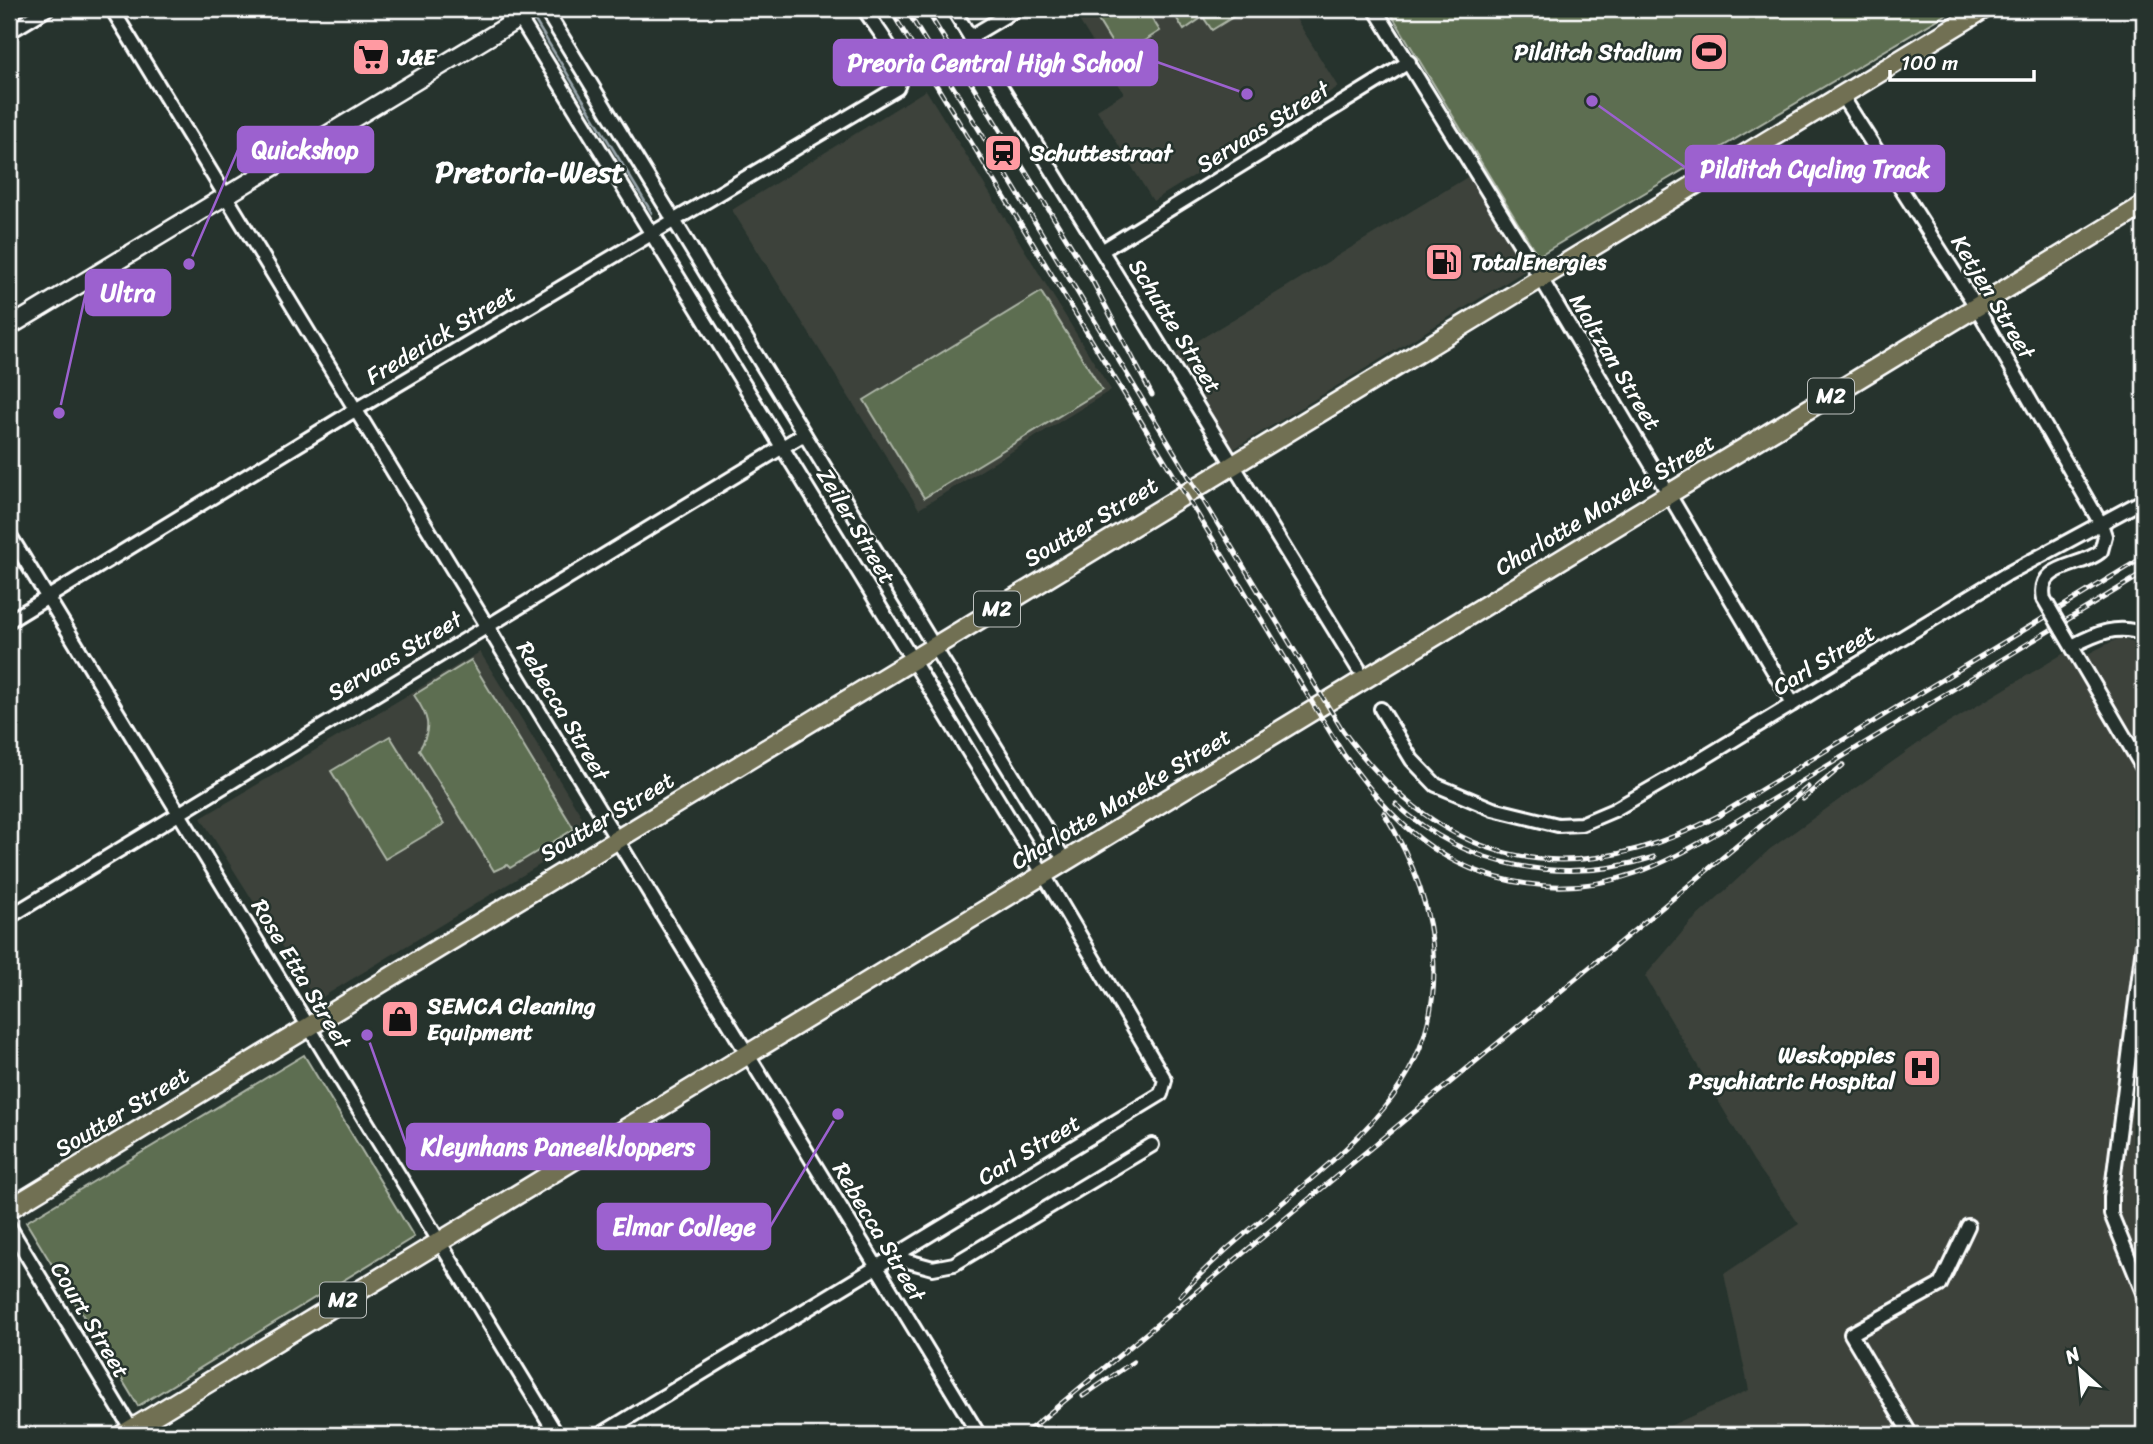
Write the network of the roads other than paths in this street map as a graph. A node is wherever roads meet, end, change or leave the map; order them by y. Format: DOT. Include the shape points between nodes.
graph roads {
  1 [pos="47,9"];
  2 [pos="112,9"];
  3 [pos="545,9"];
  4 [pos="864,9"];
  5 [pos="953,9"];
  6 [pos="1017,9"];
  7 [pos="1375,9"];
  8 [pos="1984,9"];
  9 [pos="523,13"];
  10 [pos="9,32"];
  11 [pos="971,37"];
  12 [pos="1409,62"];
  13 [pos="1842,96"];
  14 [pos="227,196"];
  15 [pos="2144,205"];
  16 [pos="675,222"];
  17 [pos="653,233"];
  18 [pos="1103,250"];
  19 [pos="1542,280"];
  20 [pos="1977,307"];
  21 [pos="9,327"];
  22 [pos="355,410"];
  23 [pos="804,434"];
  24 [pos="783,448"];
  25 [pos="1235,463"];
  26 [pos="1669,494"];
  27 [pos="2144,500"];
  28 [pos="2101,524"];
  29 [pos="9,534"];
  30 [pos="47,597"];
  31 [pos="9,621"];
  32 [pos="486,625"];
  33 [pos="2144,634"];
  34 [pos="2072,646"];
  35 [pos="934,647"];
  36 [pos="913,660"];
  37 [pos="1359,668"];
  38 [pos="1793,704"];
  39 [pos="1381,709"];
  40 [pos="2144,770"];
  41 [pos="179,811"];
  42 [pos="616,840"];
  43 [pos="1066,861"];
  44 [pos="1044,875"];
  45 [pos="9,917"];
  46 [pos="2144,938"];
  47 [pos="308,1027"];
  48 [pos="747,1055"];
  49 [pos="1159,1067"];
  50 [pos="1152,1145"];
  51 [pos="9,1209"];
  52 [pos="9,1226"];
  53 [pos="1968,1226"];
  54 [pos="439,1242"];
  55 [pos="893,1258"];
  56 [pos="876,1267"];
  57 [pos="2144,1295"];
  58 [pos="130,1433"];
  59 [pos="557,1435"];
  60 [pos="600,1435"];
  61 [pos="979,1435"];
  62 [pos="1910,1435"];
  1 -- 10 [label="street"];
  2 -- 14 [label="street, Rebecca Street"];
  3 -- 16 [label="street, Zeiler Street"];
  4 -- 16 [label="street, Frederick Street" via="899,66 897,88"];
  5 -- 11 [label="street, Schutte Street"];
  6 -- 11 [label="street"];
  7 -- 12 [label="street, Maltzan Street"];
  8 -- 13 [label="main road, Soutter Street / M2"];
  9 -- 14 [label="main road"];
  9 -- 17 [label="street, Zeiler Street"];
  11 -- 18 [label="street, Schutte Street"];
  12 -- 18 [label="street, Servaas Street"];
  12 -- 19 [label="street, Maltzan Street"];
  13 -- 19 [label="main road, Soutter Street / M2"];
  13 -- 20 [label="street, Ketjen Street"];
  14 -- 21 [label="main road"];
  14 -- 22 [label="street, Rebecca Street"];
  15 -- 20 [label="main road, Charlotte Maxeke Street / M2"];
  16 -- 17 [label="street, Frederick Street"];
  16 -- 23 [label="street, Zeiler Street"];
  17 -- 22 [label="street, Frederick Street"];
  17 -- 24 [label="street, Zeiler Street"];
  18 -- 25 [label="street, Schutte Street"];
  19 -- 25 [label="main road, Soutter Street / M2"];
  19 -- 26 [label="street, Maltzan Street"];
  20 -- 26 [label="main road, Charlotte Maxeke Street / M2"];
  20 -- 28 [label="street, Ketjen Street"];
  22 -- 30 [label="street, Frederick Street"];
  22 -- 32 [label="street, Rebecca Street"];
  23 -- 24 [label="street, Servaas Street"];
  23 -- 35 [label="street, Zeiler Street"];
  24 -- 32 [label="street, Servaas Street"];
  24 -- 36 [label="street, Zeiler Street"];
  25 -- 35 [label="main road, Soutter Street / M2"];
  25 -- 37 [label="street, Schutte Street"];
  26 -- 38 [label="street, Maltzan Street"];
  26 -- 43 [label="main road, Charlotte Maxeke Street / M2"];
  27 -- 28 [label="street, Carl Street"];
  28 -- 34 [label="street, bridge" via="2105,537 2101,551 2049,574 2043,584 2044,599"];
  28 -- 38 [label="street, Carl Street"];
  29 -- 30 [label="street, Rose Etta Street"];
  30 -- 31 [label="street, Frederick Street"];
  30 -- 41 [label="street, Rose Etta Street"];
  32 -- 41 [label="street, Servaas Street"];
  32 -- 42 [label="street, Rebecca Street"];
  33 -- 34 [label="street" via="2111,629"];
  34 -- 40 [label="street"];
  35 -- 36 [label="main road, Soutter Street / M2"];
  35 -- 43 [label="street, Zeiler Street"];
  36 -- 42 [label="main road, Soutter Street / M2"];
  36 -- 44 [label="street, Zeiler Street"];
  38 -- 39 [label="street, Carl Street" via="1594,821 1570,826 1464,800 1427,779"];
  41 -- 45 [label="street, Servaas Street"];
  41 -- 47 [label="street, Rose Etta Street"];
  42 -- 47 [label="main road, Soutter Street / M2"];
  42 -- 48 [label="street, Rebecca Street"];
  43 -- 44 [label="main road, Charlotte Maxeke Street / M2"];
  44 -- 48 [label="main road, Charlotte Maxeke Street / M2"];
  44 -- 49 [label="street, Zeiler Street"];
  46 -- 57 [label="street" via="2111,1197 2111,1214"];
  47 -- 51 [label="main road, Soutter Street / M2"];
  47 -- 54 [label="street, Rose Etta Street"];
  48 -- 54 [label="main road, Charlotte Maxeke Street / M2"];
  48 -- 56 [label="street, Rebecca Street"];
  49 -- 55 [label="street, Carl Street" via="1165,1080 1161,1094"];
  50 -- 55 [label="street" via="954,1264 933,1268"];
  52 -- 58 [label="street, Court Street"];
  53 -- 62 [label="street" via="1940,1286 1851,1334"];
  54 -- 58 [label="main road, Charlotte Maxeke Street / M2"];
  54 -- 59 [label="street, Rose Etta Street"];
  55 -- 56 [label="street, Carl Street"];
  56 -- 60 [label="street, Carl Street"];
  56 -- 61 [label="street, Rebecca Street"];
}
